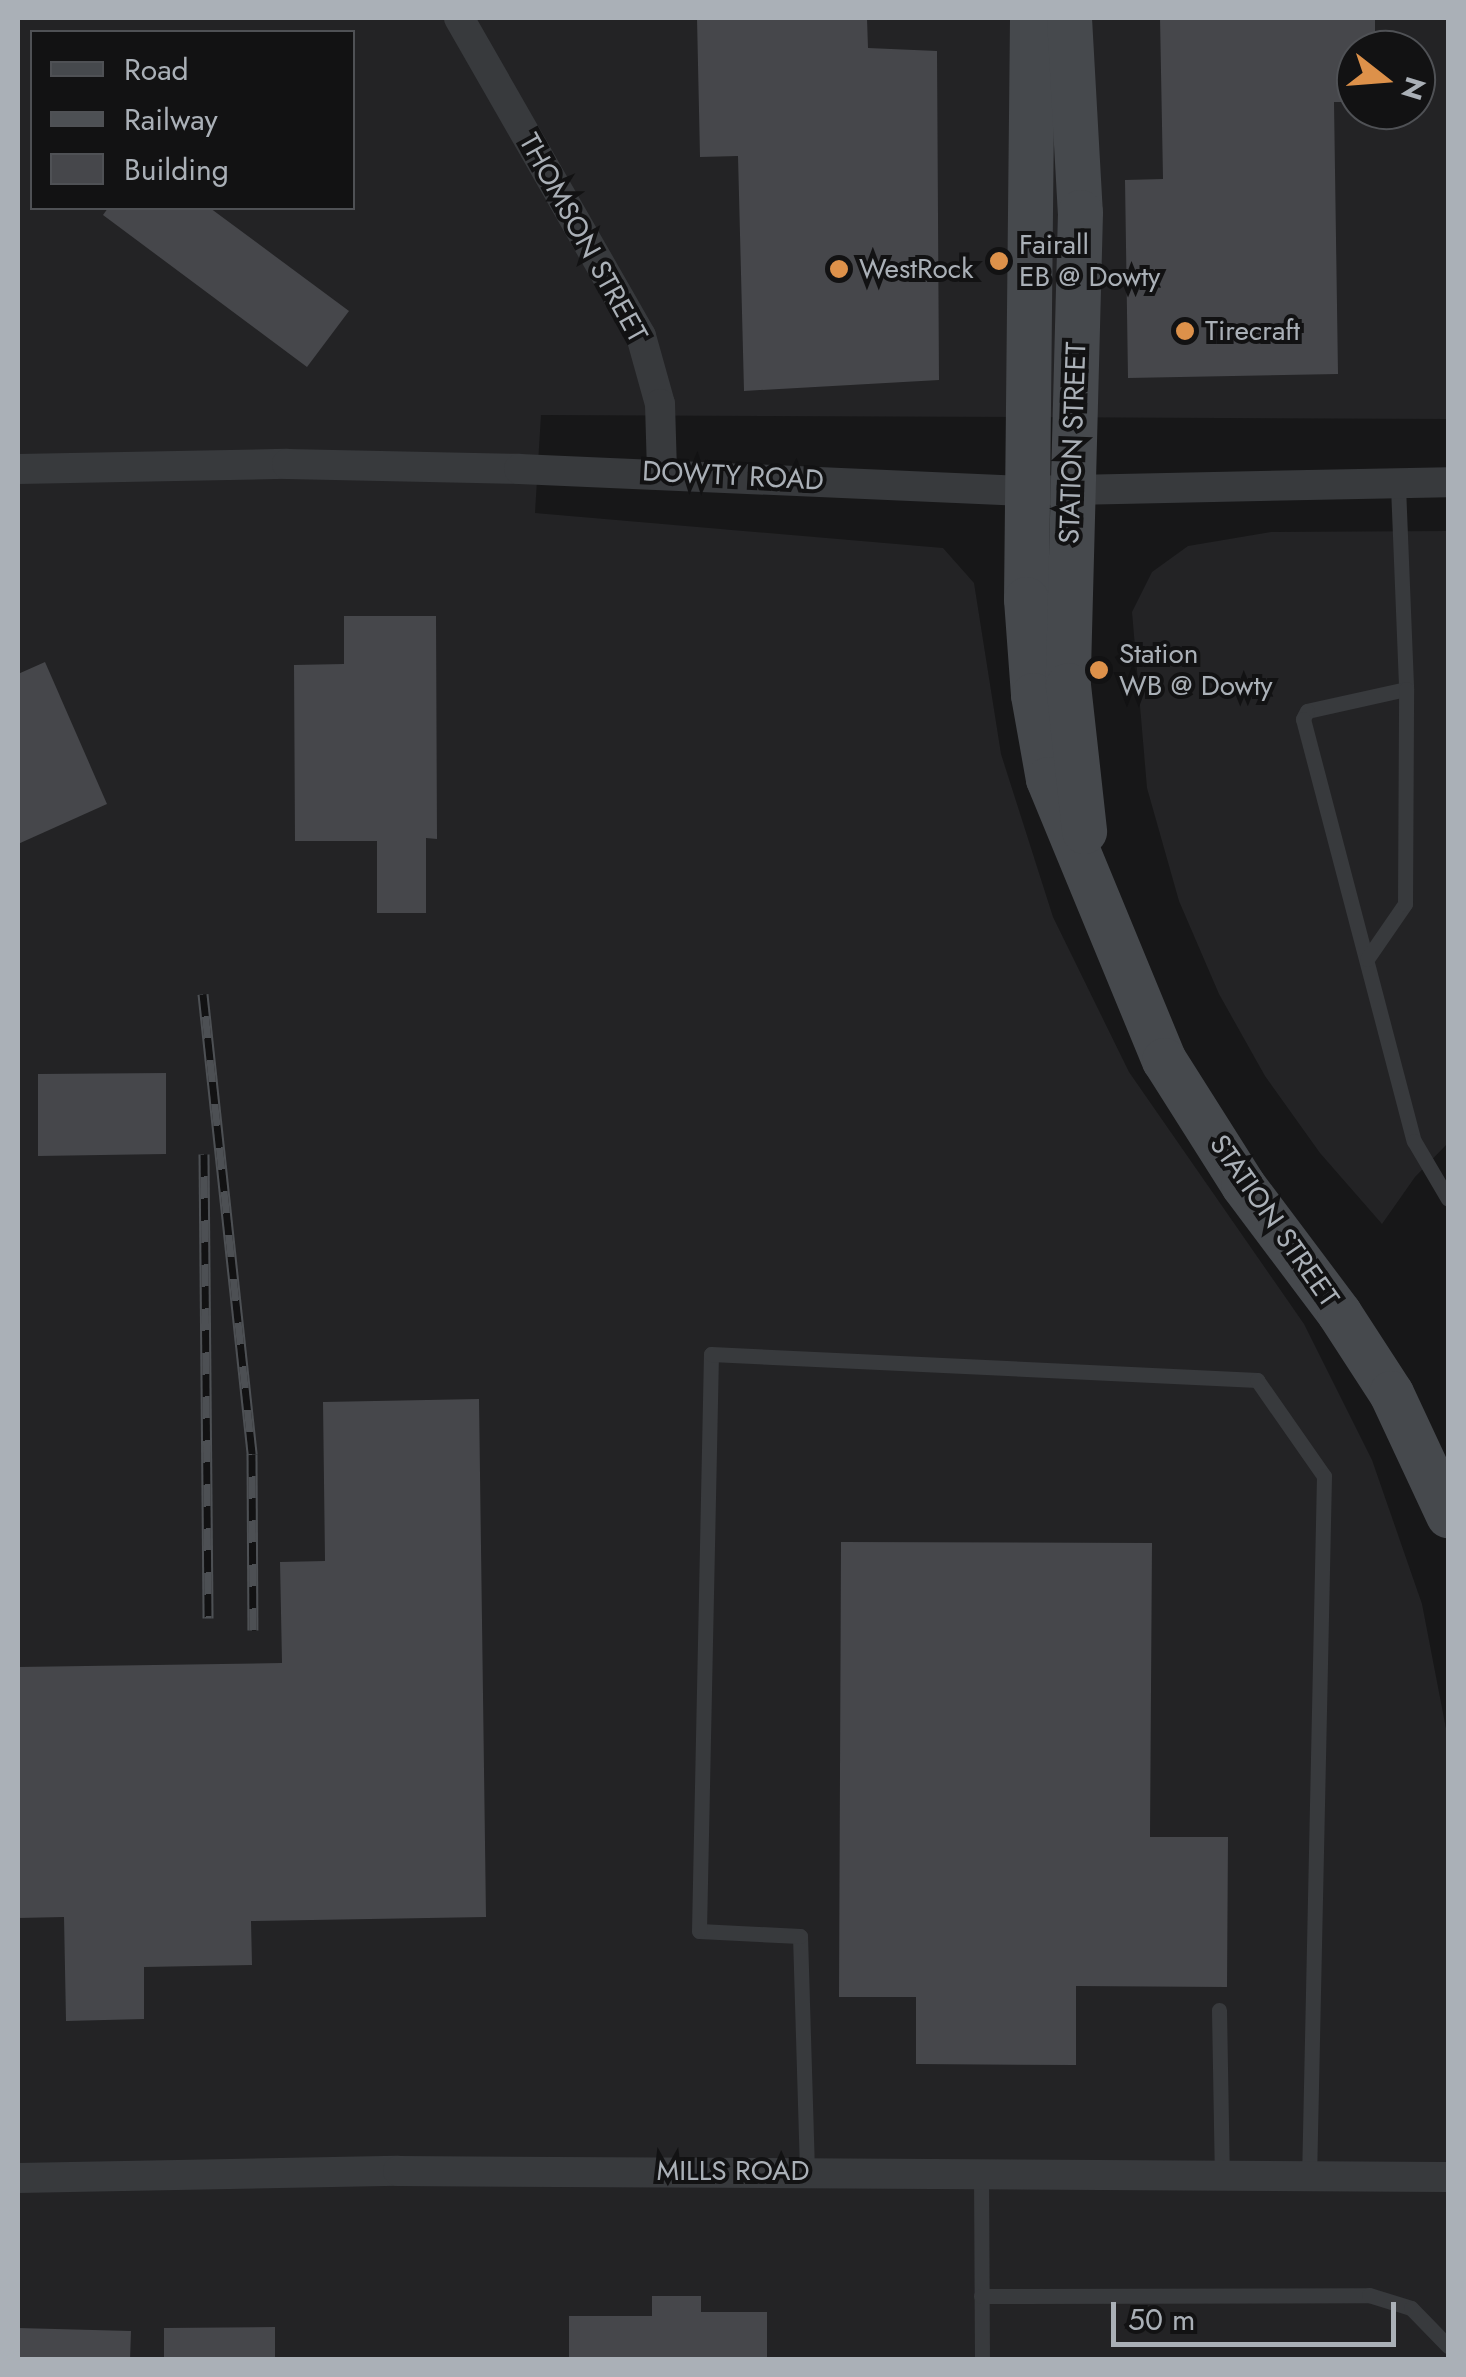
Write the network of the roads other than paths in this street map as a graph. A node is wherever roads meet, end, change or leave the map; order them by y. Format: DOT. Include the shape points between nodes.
graph roads {
  1 [pos="459,18"];
  2 [pos="1032,18"];
  3 [pos="1069,18"];
  4 [pos="18,469"];
  5 [pos="662,472"];
  6 [pos="1448,482"];
  7 [pos="1398,486"];
  8 [pos="1025,491"];
  9 [pos="1071,491"];
  10 [pos="1406,689"];
  11 [pos="1086,868"];
  12 [pos="1366,959"];
  13 [pos="1448,1199"];
  14 [pos="1447,1508"];
  15 [pos="1220,2010"];
  16 [pos="807,2171"];
  17 [pos="981,2171"];
  18 [pos="1222,2176"];
  19 [pos="1448,2177"];
  20 [pos="18,2178"];
  21 [pos="1309,2179"];
  22 [pos="981,2296"];
  23 [pos="1448,2346"];
  24 [pos="982,2360"];
  1 -- 5 [label="street, THOMSON STREET" via="641,336 660,404"];
  2 -- 8 [label="street, STATION STREET"];
  3 -- 9 [label="street, STATION STREET" via="1080,212"];
  4 -- 5 [label="street, DOWTY ROAD" via="287,464"];
  5 -- 8 [label="street, DOWTY ROAD"];
  6 -- 7 [label="street, DOWTY ROAD"];
  7 -- 9 [label="street, DOWTY ROAD"];
  7 -- 10 [label="lane"];
  8 -- 9 [label="street, DOWTY ROAD"];
  8 -- 11 [label="street, STATION STREET" via="1033,695 1048,778"];
  9 -- 11 [label="street, STATION STREET" via="1068,686"];
  10 -- 12 [label="lane" via="1405,904"];
  10 -- 12 [label="lane" via="1307,711 1304,719"];
  11 -- 14 [label="street, STATION STREET" via="1164,1060 1243,1185 1391,1393"];
  12 -- 13 [label="lane" via="1414,1141"];
  15 -- 18 [label="lane"];
  16 -- 17 [label="street, MILLS ROAD"];
  16 -- 20 [label="street, MILLS ROAD"];
  16 -- 21 [label="lane" via="800,1936 699,1930 711,1354 1257,1380 1324,1476"];
  17 -- 18 [label="street, MILLS ROAD"];
  17 -- 22 [label="lane"];
  18 -- 21 [label="street, MILLS ROAD"];
  19 -- 21 [label="street, MILLS ROAD"];
  22 -- 23 [label="lane" via="1369,2295 1411,2308"];
  22 -- 24 [label="lane"];
}
